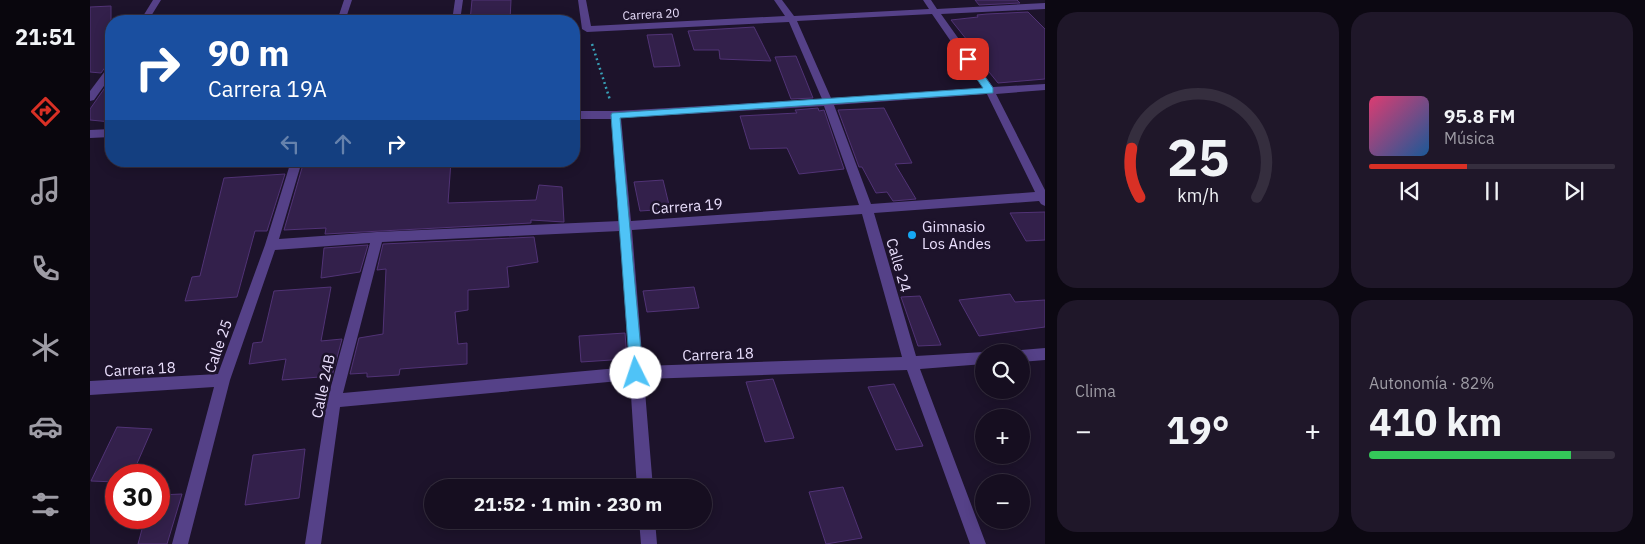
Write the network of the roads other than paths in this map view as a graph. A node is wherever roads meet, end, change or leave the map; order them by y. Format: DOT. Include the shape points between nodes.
graph roads {
  1 [pos="157,0"];
  2 [pos="348,0"];
  3 [pos="459,0"];
  4 [pos="582,0"];
  5 [pos="778,0"];
  6 [pos="927,0"];
  7 [pos="1045,6"];
  8 [pos="935,11"];
  9 [pos="148,15"];
  10 [pos="343,15"];
  11 [pos="457,15"];
  12 [pos="792,19"];
  13 [pos="105,77"];
  14 [pos="1045,87"];
  15 [pos="990,91"];
  16 [pos="90,98"];
  17 [pos="828,102"];
  18 [pos="580,115"];
  19 [pos="616,115"];
  20 [pos="105,133"];
  21 [pos="90,134"];
  22 [pos="295,167"];
  23 [pos="1044,198"];
  24 [pos="867,210"];
  25 [pos="626,226"];
  26 [pos="377,237"];
  27 [pos="271,245"];
  28 [pos="1045,354"];
  29 [pos="1030,355"];
  30 [pos="975,359"];
  31 [pos="911,363"];
  32 [pos="636,373"];
  33 [pos="223,380"];
  34 [pos="90,388"];
  35 [pos="334,400"];
  36 [pos="644,479"];
  37 [pos="648,529"];
  38 [pos="180,544"];
  39 [pos="313,544"];
  40 [pos="649,544"];
  41 [pos="978,544"];
  1 -- 9 [label="street"];
  2 -- 10 [label="street"];
  3 -- 11 [label="street"];
  4 -- 12 [label="street, Carrera 20" via="587,29"];
  5 -- 12 [label="street, Calle 24"];
  6 -- 8 [label="street"];
  7 -- 8 [label="street, Carrera 20"];
  8 -- 12 [label="street, Carrera 20"];
  8 -- 15 [label="street"];
  12 -- 17 [label="street, Calle 24"];
  13 -- 16 [label="street"];
  14 -- 15 [label="street"];
  15 -- 17 [label="street"];
  15 -- 23 [label="street"];
  17 -- 19 [label="street"];
  17 -- 24 [label="street, Calle 24"];
  18 -- 19 [label="street"];
  19 -- 25 [label="street"];
  20 -- 21 [label="street"];
  22 -- 27 [label="street, Calle 25"];
  23 -- 24 [label="street, Carrera 19"];
  24 -- 25 [label="street, Carrera 19"];
  24 -- 31 [label="street, Calle 24"];
  25 -- 26 [label="street, Carrera 19"];
  25 -- 32 [label="street"];
  26 -- 27 [label="street, Carrera 19"];
  26 -- 35 [label="street, Calle 24B"];
  27 -- 33 [label="street, Calle 25"];
  28 -- 29 [label="street"];
  30 -- 31 [label="street, Carrera 18"];
  31 -- 32 [label="street, Carrera 18"];
  31 -- 41 [label="street, Calle 24"];
  32 -- 35 [label="street, Carrera 18"];
  32 -- 36 [label="street"];
  33 -- 34 [label="street, Carrera 18"];
  33 -- 38 [label="street, Calle 25"];
  35 -- 39 [label="street, Calle 24B"];
  37 -- 40 [label="street"];
}
